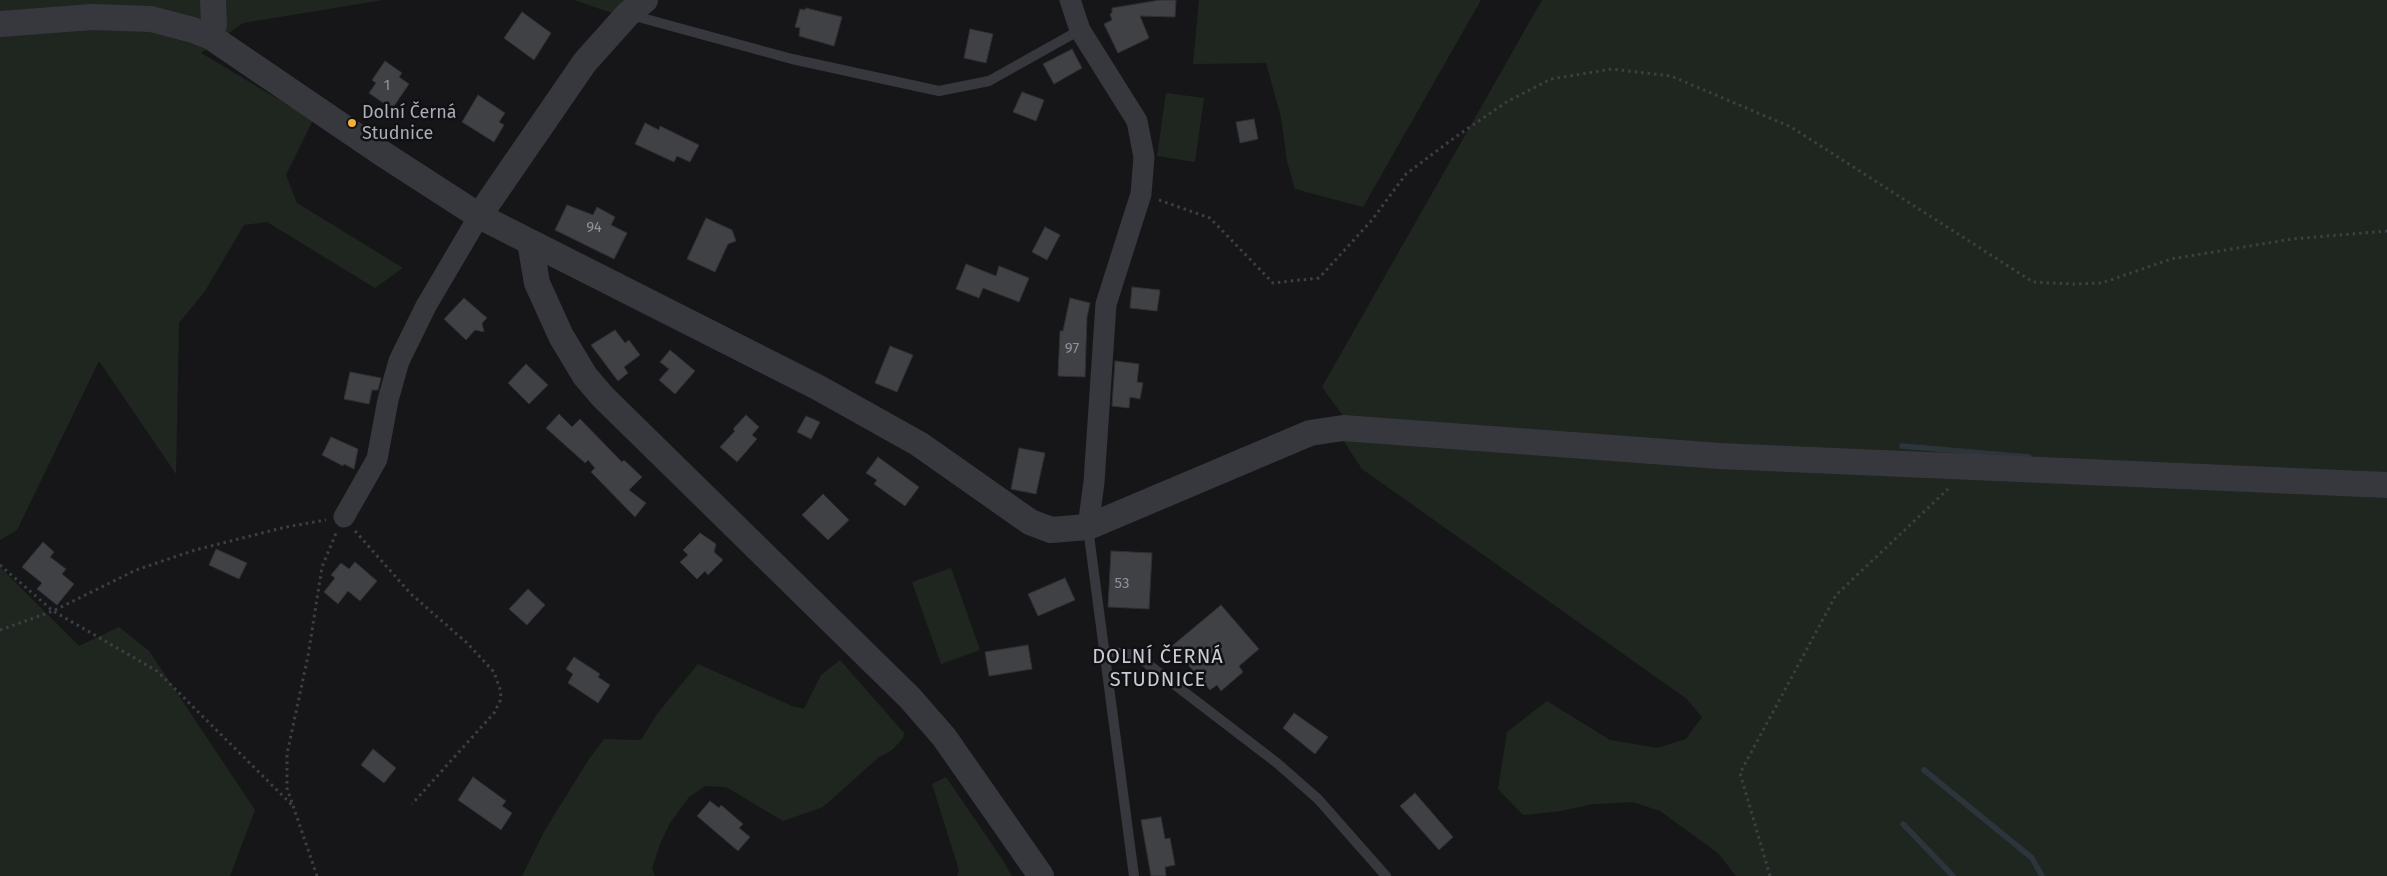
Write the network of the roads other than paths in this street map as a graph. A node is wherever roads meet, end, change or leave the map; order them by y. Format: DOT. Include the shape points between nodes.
graph roads {
  1 [pos="213,0"];
  2 [pos="1070,0"];
  3 [pos="637,7"];
  4 [pos="0,24"];
  5 [pos="1080,30"];
  6 [pos="211,38"];
  7 [pos="479,216"];
  8 [pos="530,242"];
  9 [pos="2387,485"];
  10 [pos="344,517"];
  11 [pos="1088,527"];
  12 [pos="1104,651"];
  13 [pos="1041,876"];
  14 [pos="1134,876"];
  15 [pos="1386,876"];
  1 -- 6 [label="street"];
  2 -- 5 [label="street"];
  3 -- 5 [label="lane" via="792,59 940,90 989,81"];
  3 -- 7 [label="street" via="585,62"];
  4 -- 6 [label="street" via="92,17 151,19"];
  5 -- 11 [label="street" via="1138,121 1144,157 1142,194 1106,304"];
  6 -- 7 [label="street"];
  7 -- 8 [label="street"];
  7 -- 10 [label="street" via="426,306 399,361 377,459"];
  8 -- 11 [label="street" via="819,388 919,444 1030,522 1051,530"];
  8 -- 13 [label="street" via="537,283 561,336 585,376 602,397 910,698 944,737"];
  9 -- 11 [label="street" via="1720,456 1343,428 1310,433"];
  11 -- 12 [label="lane"];
  12 -- 14 [label="lane"];
  12 -- 15 [label="lane" via="1136,655 1277,763 1318,799"];
}
